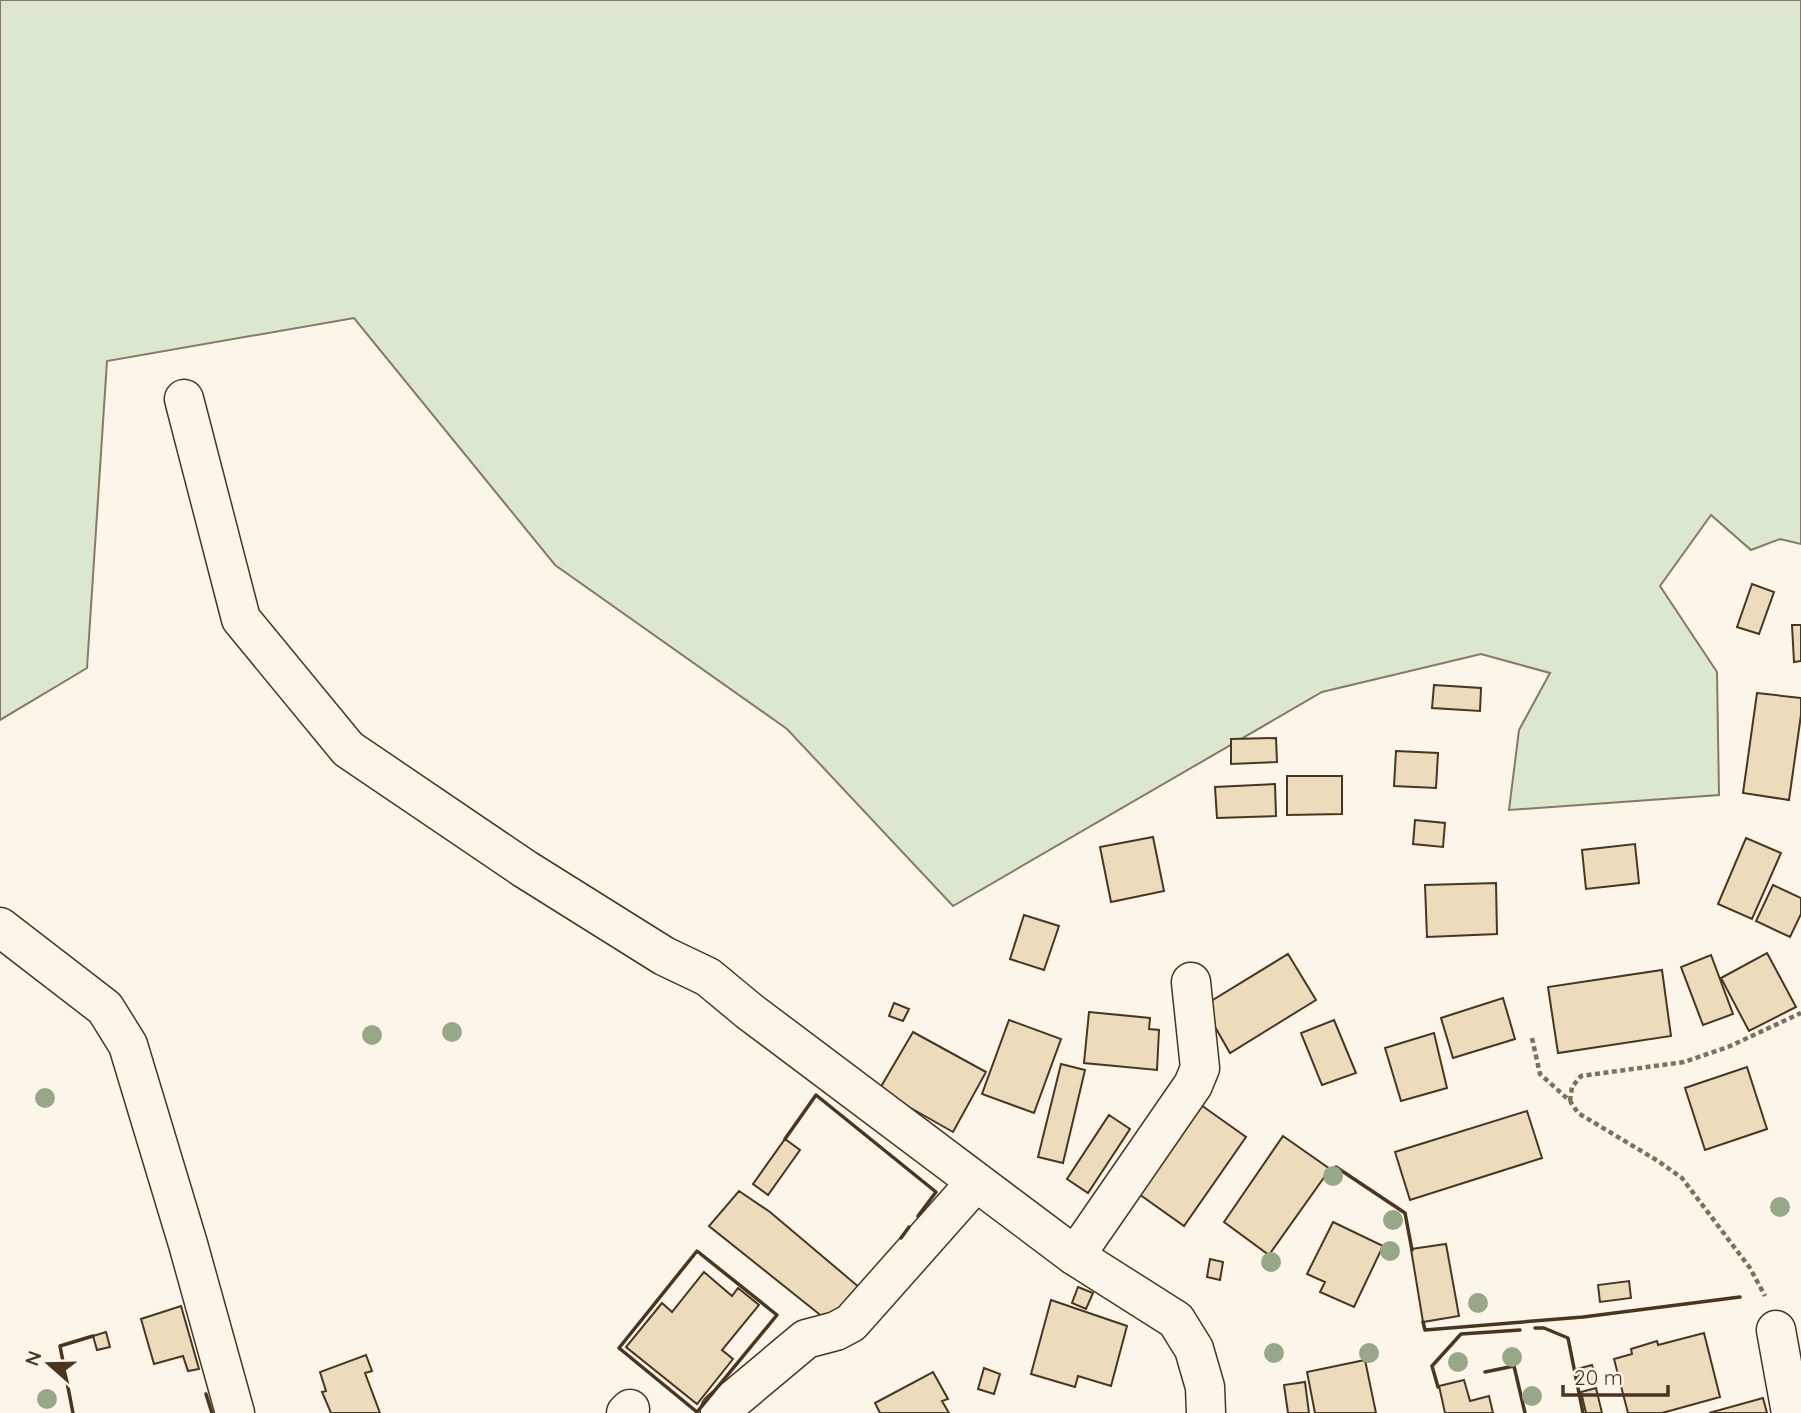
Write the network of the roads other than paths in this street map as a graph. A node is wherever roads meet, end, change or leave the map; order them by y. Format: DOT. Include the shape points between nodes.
graph roads {
  1 [pos="184,399"];
  2 [pos="0,927"];
  3 [pos="1191,982"];
  4 [pos="976,1182"];
  5 [pos="1075,1256"];
  6 [pos="1776,1330"];
  7 [pos="720,1410"];
  8 [pos="235,1413"];
  9 [pos="1206,1413"];
  10 [pos="1791,1413"];
  1 -- 4 [label="street" via="241,619 348,749 536,876 663,956 708,977"];
  2 -- 8 [label="street" via="104,1008 128,1045"];
  3 -- 5 [label="street" via="1200,1068 1193,1085"];
  4 -- 5 [label="street"];
  4 -- 7 [label="street" via="851,1322 806,1339"];
  5 -- 9 [label="street" via="1176,1320 1194,1349 1205,1387"];
  6 -- 10 [label="street"];
}
